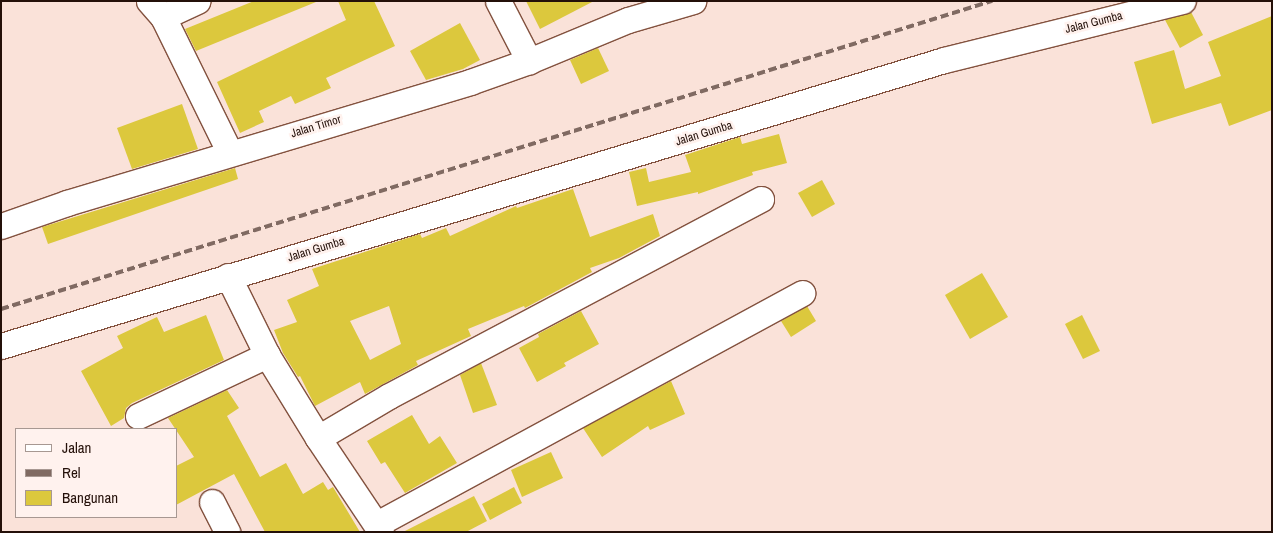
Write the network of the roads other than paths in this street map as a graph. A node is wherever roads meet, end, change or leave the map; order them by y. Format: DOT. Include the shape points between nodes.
graph roads {
  1 [pos="198,1"];
  2 [pos="498,1"];
  3 [pos="693,1"];
  4 [pos="1183,1"];
  5 [pos="156,9"];
  6 [pos="529,61"];
  7 [pos="230,153"];
  8 [pos="762,199"];
  9 [pos="1,226"];
  10 [pos="228,276"];
  11 [pos="802,293"];
  12 [pos="1,346"];
  13 [pos="267,355"];
  14 [pos="138,416"];
  15 [pos="318,438"];
  16 [pos="212,502"];
  17 [pos="379,528"];
  18 [pos="227,532"];
  1 -- 5 [label="street"];
  2 -- 6 [label="street"];
  3 -- 6 [label="street, Jalan Timor" via="628,20"];
  4 -- 10 [label="street, Jalan Gumba" via="944,60"];
  5 -- 7 [label="street"];
  6 -- 7 [label="street, Jalan Timor" via="470,82"];
  7 -- 9 [label="street, Jalan Timor" via="67,202"];
  8 -- 15 [label="street" via="389,396"];
  10 -- 12 [label="street, Jalan Gumba"];
  10 -- 13 [label="street"];
  11 -- 17 [label="street"];
  13 -- 14 [label="street"];
  13 -- 15 [label="street"];
  15 -- 17 [label="street"];
  16 -- 18 [label="street"];
}
